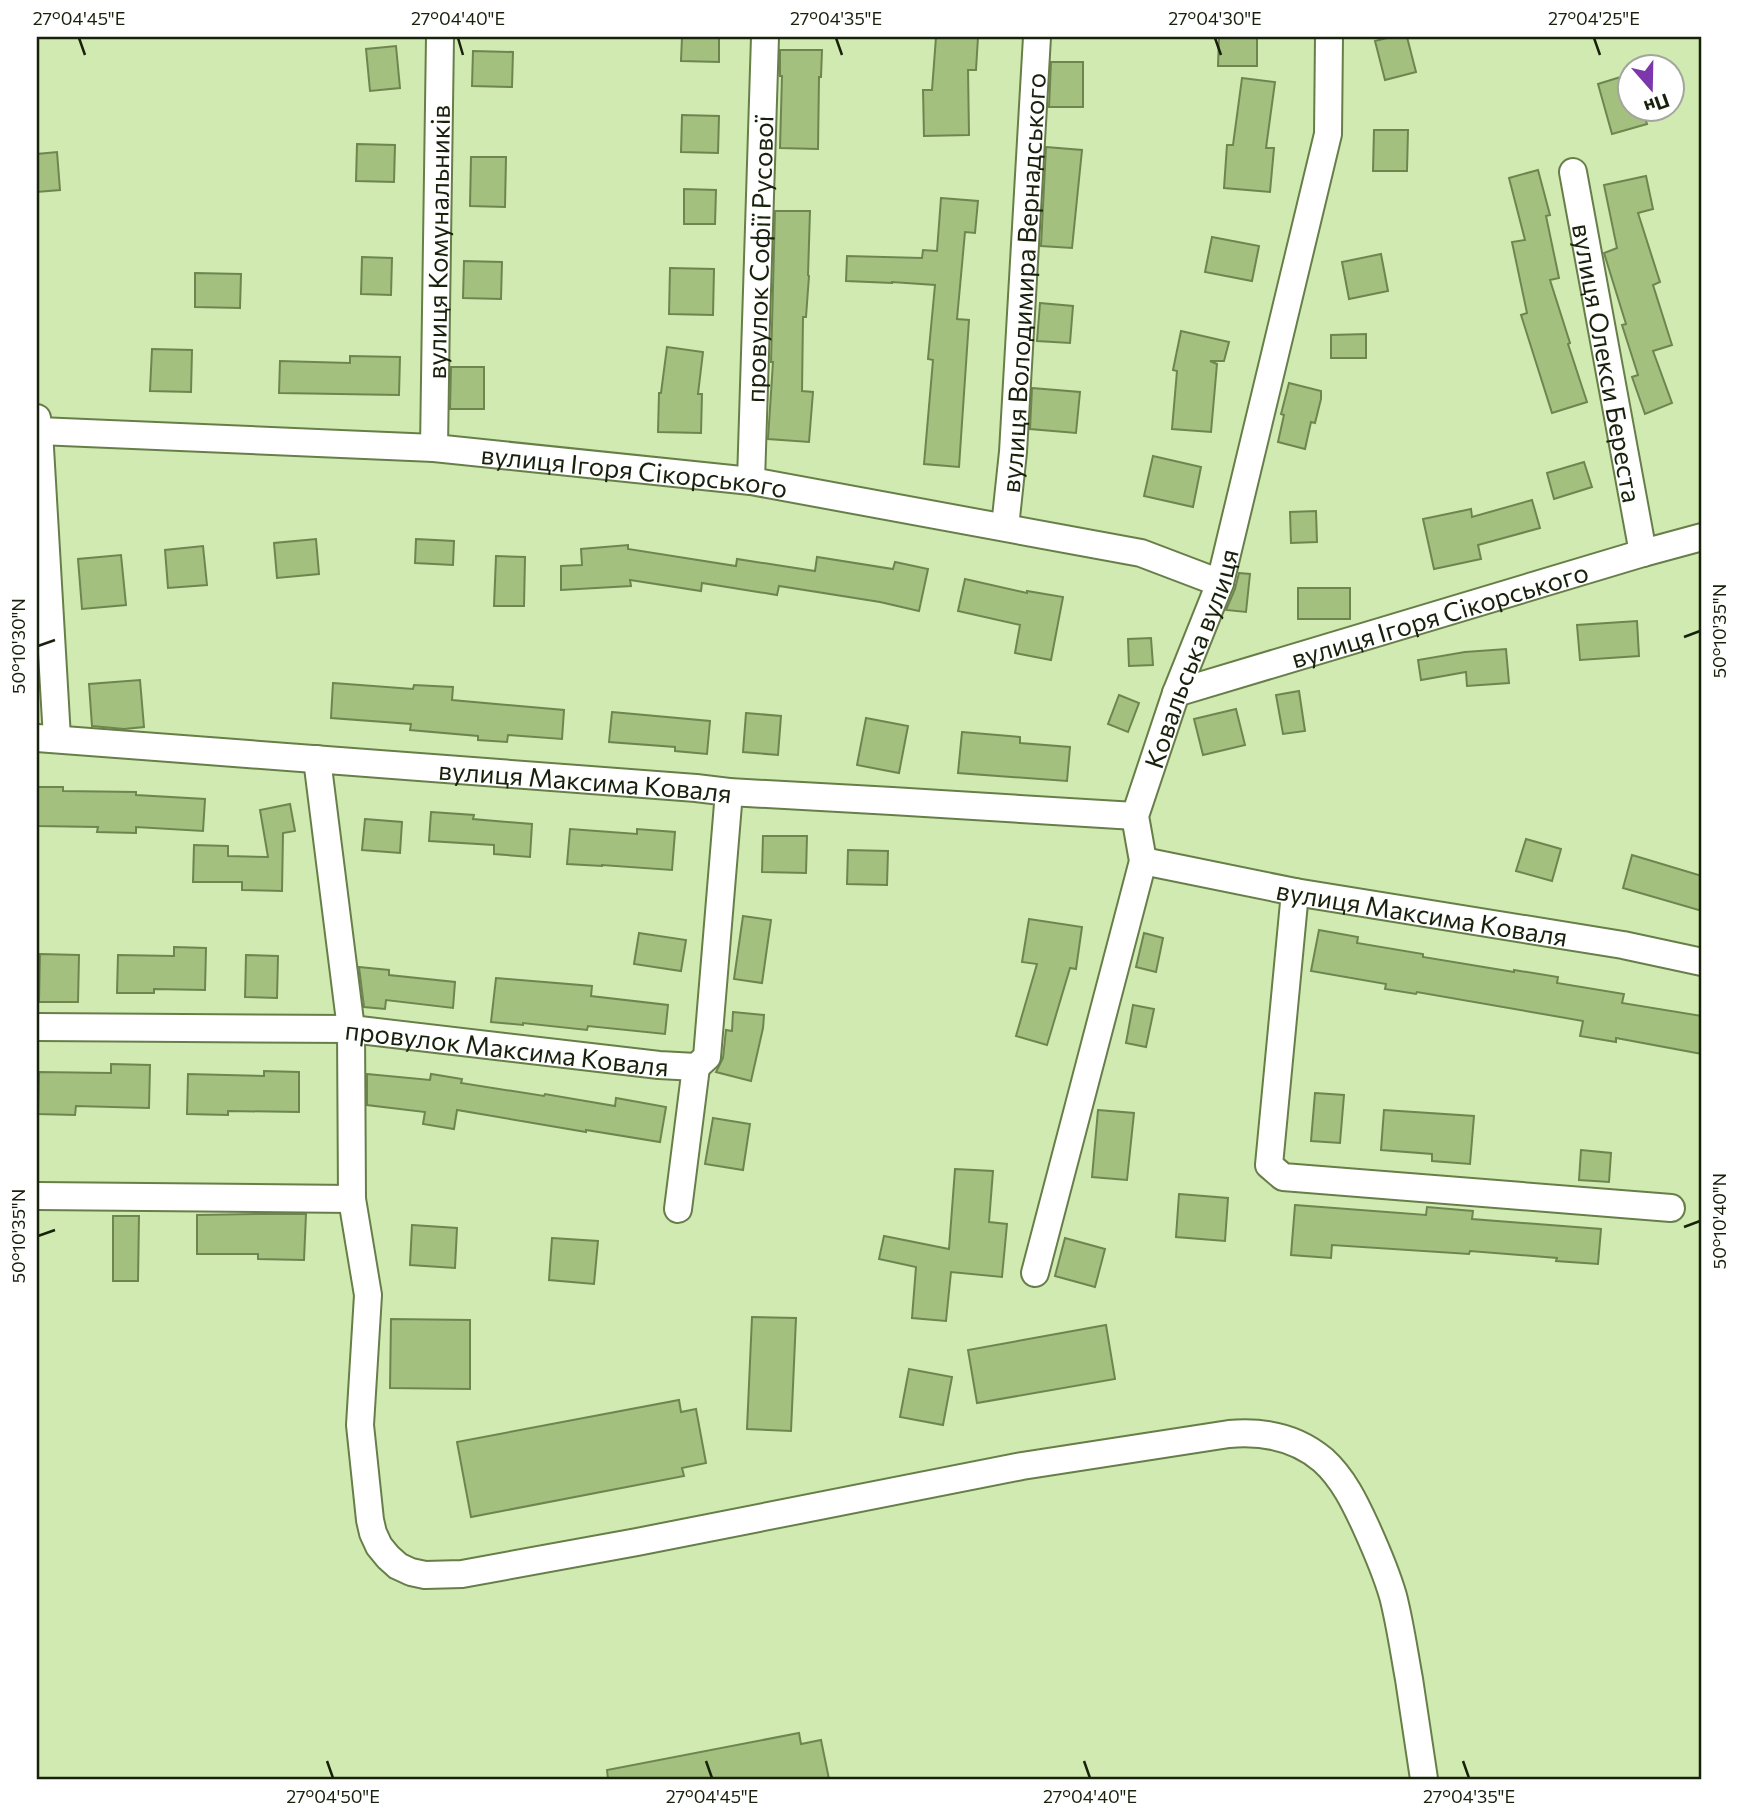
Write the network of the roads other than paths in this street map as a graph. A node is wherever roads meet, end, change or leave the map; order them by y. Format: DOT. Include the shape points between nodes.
graph roads {
  1 [pos="440,37"];
  2 [pos="765,37"];
  3 [pos="1037,37"];
  4 [pos="1329,37"];
  5 [pos="1573,172"];
  6 [pos="38,424"];
  7 [pos="434,448"];
  8 [pos="751,481"];
  9 [pos="1005,527"];
  10 [pos="1702,537"];
  11 [pos="1643,553"];
  12 [pos="1220,583"];
  13 [pos="1176,693"];
  14 [pos="47,738"];
  15 [pos="317,759"];
  16 [pos="729,792"];
  17 [pos="1135,816"];
  18 [pos="1143,861"];
  19 [pos="1295,892"];
  20 [pos="1702,962"];
  21 [pos="37,1027"];
  22 [pos="351,1029"];
  23 [pos="696,1067"];
  24 [pos="37,1196"];
  25 [pos="352,1199"];
  26 [pos="1671,1208"];
  27 [pos="678,1209"];
  28 [pos="1035,1273"];
  29 [pos="1424,1779"];
  1 -- 7 [label="street, вулиця Комунальників"];
  2 -- 8 [label="street, провулок Софії Русової"];
  3 -- 9 [label="street, вулиця Володимира Вернадського"];
  4 -- 12 [label="street, Ковальська вулиця" via="1328,134"];
  5 -- 11 [label="street, вулиця Олекси Береста"];
  6 -- 7 [label="street, вулиця Ігоря Сікорського"];
  6 -- 14 [label="street"];
  7 -- 8 [label="street, вулиця Ігоря Сікорського"];
  8 -- 9 [label="street, вулиця Ігоря Сікорського"];
  9 -- 12 [label="street, вулиця Ігоря Сікорського" via="1141,553"];
  10 -- 11 [label="street, вулиця Ігоря Сікорського"];
  11 -- 13 [label="street, вулиця Ігоря Сікорського"];
  12 -- 13 [label="street, Ковальська вулиця"];
  13 -- 17 [label="street, Ковальська вулиця"];
  14 -- 15 [label="street, вулиця Максима Коваля"];
  15 -- 16 [label="street, вулиця Максима Коваля"];
  15 -- 22 [label="street"];
  16 -- 17 [label="street, вулиця Максима Коваля"];
  16 -- 23 [label="street, провулок Максима Коваля" via="707,1057"];
  17 -- 18 [label="street, Ковальська вулиця"];
  18 -- 19 [label="street, вулиця Максима Коваля"];
  18 -- 28 [label="street, Ковальська вулиця"];
  19 -- 20 [label="street, вулиця Максима Коваля"];
  19 -- 26 [label="street" via="1269,1165 1283,1177"];
  21 -- 22 [label="street, провулок Максима Коваля"];
  22 -- 23 [label="street, провулок Максима Коваля"];
  22 -- 25 [label="street"];
  23 -- 27 [label="street"];
  24 -- 25 [label="street"];
  25 -- 29 [label="street" via="368,1295 359,1425 370,1520 379,1546 405,1569 425,1575 462,1573 1023,1466 1229,1434 1269,1434 1298,1444 1323,1460 1359,1511 1375,1546 1402,1638"];
}
